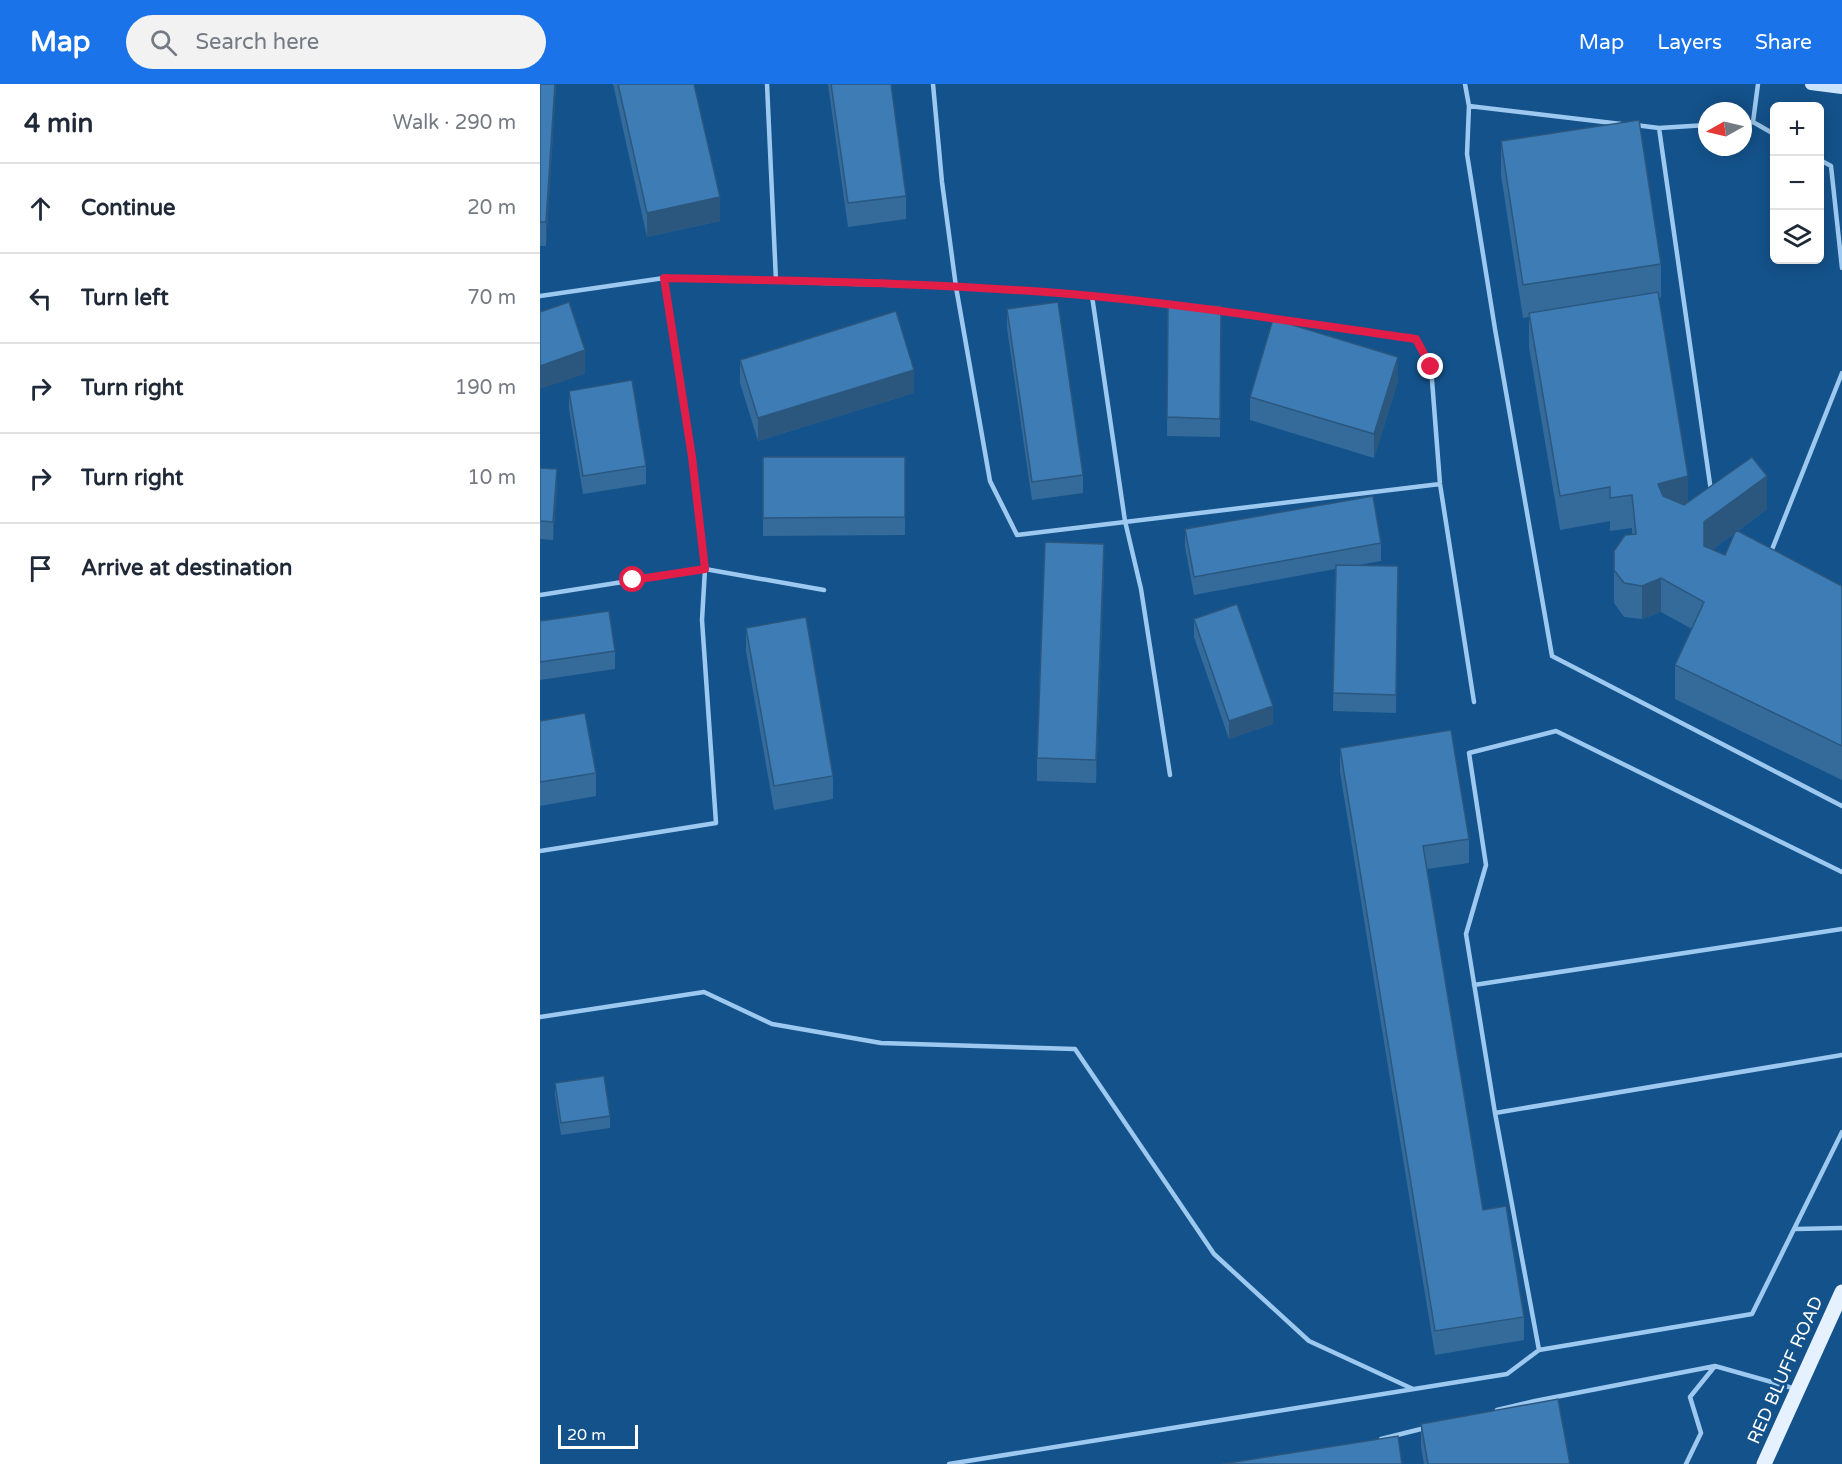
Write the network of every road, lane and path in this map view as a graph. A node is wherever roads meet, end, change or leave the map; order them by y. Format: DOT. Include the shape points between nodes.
graph roads {
  1 [pos="767,84"];
  2 [pos="933,84"];
  3 [pos="1465,84"];
  4 [pos="1758,84"];
  5 [pos="1811,84"];
  6 [pos="1842,88"];
  7 [pos="1468,106"];
  8 [pos="1753,122"];
  9 [pos="1698,126"];
  10 [pos="1659,128"];
  11 [pos="1770,132"];
  12 [pos="1824,162"];
  13 [pos="1842,268"];
  14 [pos="664,278"];
  15 [pos="776,280"];
  16 [pos="956,287"];
  17 [pos="540,296"];
  18 [pos="1092,296"];
  19 [pos="1182,307"];
  20 [pos="1216,311"];
  21 [pos="1842,373"];
  22 [pos="1440,484"];
  23 [pos="1712,494"];
  24 [pos="1125,521"];
  25 [pos="1762,547"];
  26 [pos="1771,552"];
  27 [pos="1781,557"];
  28 [pos="705,569"];
  29 [pos="824,590"];
  30 [pos="540,595"];
  31 [pos="1474,702"];
  32 [pos="1170,775"];
  33 [pos="1842,806"];
  34 [pos="540,851"];
  35 [pos="1842,873"];
  36 [pos="1842,929"];
  37 [pos="1474,986"];
  38 [pos="540,1017"];
  39 [pos="1842,1055"];
  40 [pos="1495,1113"];
  41 [pos="1842,1132"];
  42 [pos="1842,1228"];
  43 [pos="1796,1229"];
  44 [pos="1842,1292"];
  45 [pos="1539,1350"];
  46 [pos="1715,1366"];
  47 [pos="1413,1389"];
  48 [pos="1798,1390"];
  49 [pos="1489,1412"];
  50 [pos="1432,1426"];
  51 [pos="1375,1440"];
  52 [pos="949,1464"];
  53 [pos="1686,1464"];
  54 [pos="1764,1464"];
  1 -- 15 [label="lane"];
  2 -- 16 [label="lane"];
  3 -- 7 [label="lane"];
  4 -- 8 [label="lane"];
  5 -- 6 [label="main road"];
  7 -- 10 [label="lane"];
  7 -- 33 [label="lane" via="1467,154 1552,656"];
  8 -- 11 [label="lane"];
  9 -- 10 [label="lane"];
  10 -- 23 [label="lane"];
  12 -- 13 [label="lane" via="1831,166"];
  14 -- 15 [label="lane"];
  14 -- 17 [label="lane"];
  14 -- 28 [label="lane"];
  15 -- 16 [label="lane"];
  16 -- 18 [label="lane"];
  16 -- 24 [label="lane" via="990,481 1017,535"];
  18 -- 19 [label="lane"];
  18 -- 24 [label="lane"];
  20 -- 22 [label="lane" via="1416,339 1431,367"];
  21 -- 26 [label="lane"];
  22 -- 24 [label="lane"];
  22 -- 31 [label="lane"];
  24 -- 32 [label="lane" via="1141,589"];
  25 -- 26 [label="lane"];
  26 -- 27 [label="lane"];
  28 -- 29 [label="lane"];
  28 -- 30 [label="lane"];
  28 -- 34 [label="lane" via="702,620 716,823"];
  35 -- 37 [label="lane" via="1556,731 1469,753 1486,866 1466,934"];
  36 -- 37 [label="lane"];
  37 -- 40 [label="lane"];
  38 -- 47 [label="lane" via="704,992 772,1024 881,1042 1075,1049 1214,1254 1309,1341"];
  39 -- 40 [label="lane"];
  40 -- 45 [label="lane"];
  41 -- 43 [label="lane"];
  42 -- 43 [label="lane"];
  43 -- 45 [label="lane" via="1752,1314"];
  44 -- 48 [label="main road, RED BLUFF ROAD"];
  45 -- 47 [label="lane" via="1507,1374"];
  46 -- 48 [label="lane"];
  46 -- 49 [label="lane"];
  46 -- 53 [label="lane" via="1690,1397 1701,1433"];
  47 -- 52 [label="lane"];
  48 -- 54 [label="main road, RED BLUFF ROAD"];
  50 -- 51 [label="lane"];
}
